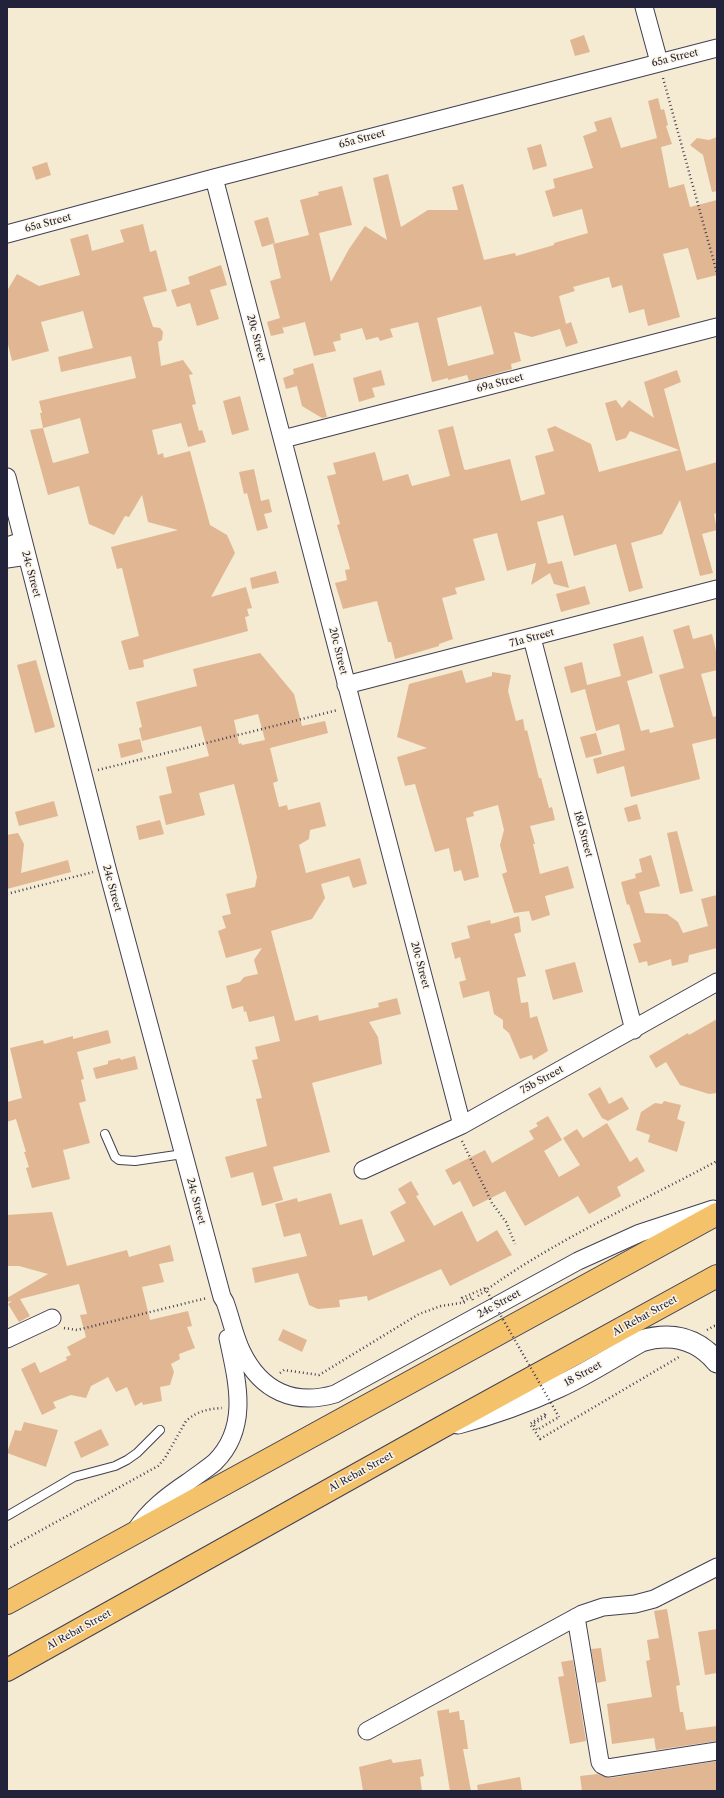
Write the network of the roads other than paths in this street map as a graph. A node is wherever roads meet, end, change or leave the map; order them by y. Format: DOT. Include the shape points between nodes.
graph roads {
  1 [pos="644,7"];
  2 [pos="717,48"];
  3 [pos="659,62"];
  4 [pos="214,178"];
  5 [pos="7,234"];
  6 [pos="717,327"];
  7 [pos="283,439"];
  8 [pos="7,477"];
  9 [pos="19,548"];
  10 [pos="7,559"];
  11 [pos="717,589"];
  12 [pos="532,638"];
  13 [pos="346,685"];
  14 [pos="717,982"];
  15 [pos="634,1030"];
  16 [pos="459,1126"];
  17 [pos="104,1134"];
  18 [pos="183,1154"];
  19 [pos="363,1170"];
  20 [pos="717,1208"];
  21 [pos="717,1214"];
  22 [pos="717,1276"];
  23 [pos="221,1296"];
  24 [pos="49,1319"];
  25 [pos="7,1340"];
  26 [pos="717,1362"];
  27 [pos="442,1427"];
  28 [pos="160,1430"];
  29 [pos="7,1516"];
  30 [pos="134,1532"];
  31 [pos="717,1567"];
  32 [pos="7,1603"];
  33 [pos="576,1617"];
  34 [pos="7,1670"];
  35 [pos="367,1731"];
  36 [pos="717,1751"];
  1 -- 3 [label="street"];
  2 -- 3 [label="street, 65a Street"];
  3 -- 4 [label="street, 65a Street"];
  4 -- 5 [label="street, 65a Street"];
  4 -- 7 [label="street, 20c Street"];
  6 -- 7 [label="street, 69a Street"];
  7 -- 13 [label="street, 20c Street"];
  8 -- 9 [label="street, 24c Street"];
  9 -- 10 [label="street"];
  9 -- 18 [label="street, 24c Street" via="84,773"];
  11 -- 12 [label="street, 71a Street"];
  12 -- 13 [label="street, 71a Street"];
  12 -- 15 [label="street, 18d Street"];
  13 -- 16 [label="street, 20c Street"];
  14 -- 15 [label="street, 75b Street"];
  15 -- 16 [label="street, 75b Street"];
  16 -- 19 [label="street, 75b Street"];
  17 -- 18 [label="lane" via="119,1160 135,1161"];
  18 -- 23 [label="street, 24c Street"];
  20 -- 23 [label="street, 24c Street" via="640,1233 578,1260 335,1394 319,1398 292,1397 272,1389 253,1370 238,1344 226,1302"];
  21 -- 30 [label="highway"];
  22 -- 27 [label="highway, Al Rebat Street"];
  23 -- 30 [label="street, 24c Street" via="220,1304 238,1384 239,1406 235,1430 224,1451 204,1470 157,1504"];
  24 -- 25 [label="street"];
  26 -- 27 [label="street, 18 Street" via="699,1345 676,1337 647,1339 541,1395 486,1416"];
  27 -- 34 [label="highway, Al Rebat Street"];
  28 -- 29 [label="lane" via="137,1453 126,1460 115,1466 74,1477"];
  30 -- 32 [label="highway"];
  31 -- 33 [label="street" via="654,1600 603,1607"];
  33 -- 35 [label="street"];
  33 -- 36 [label="street" via="602,1766 608,1768"];
}
